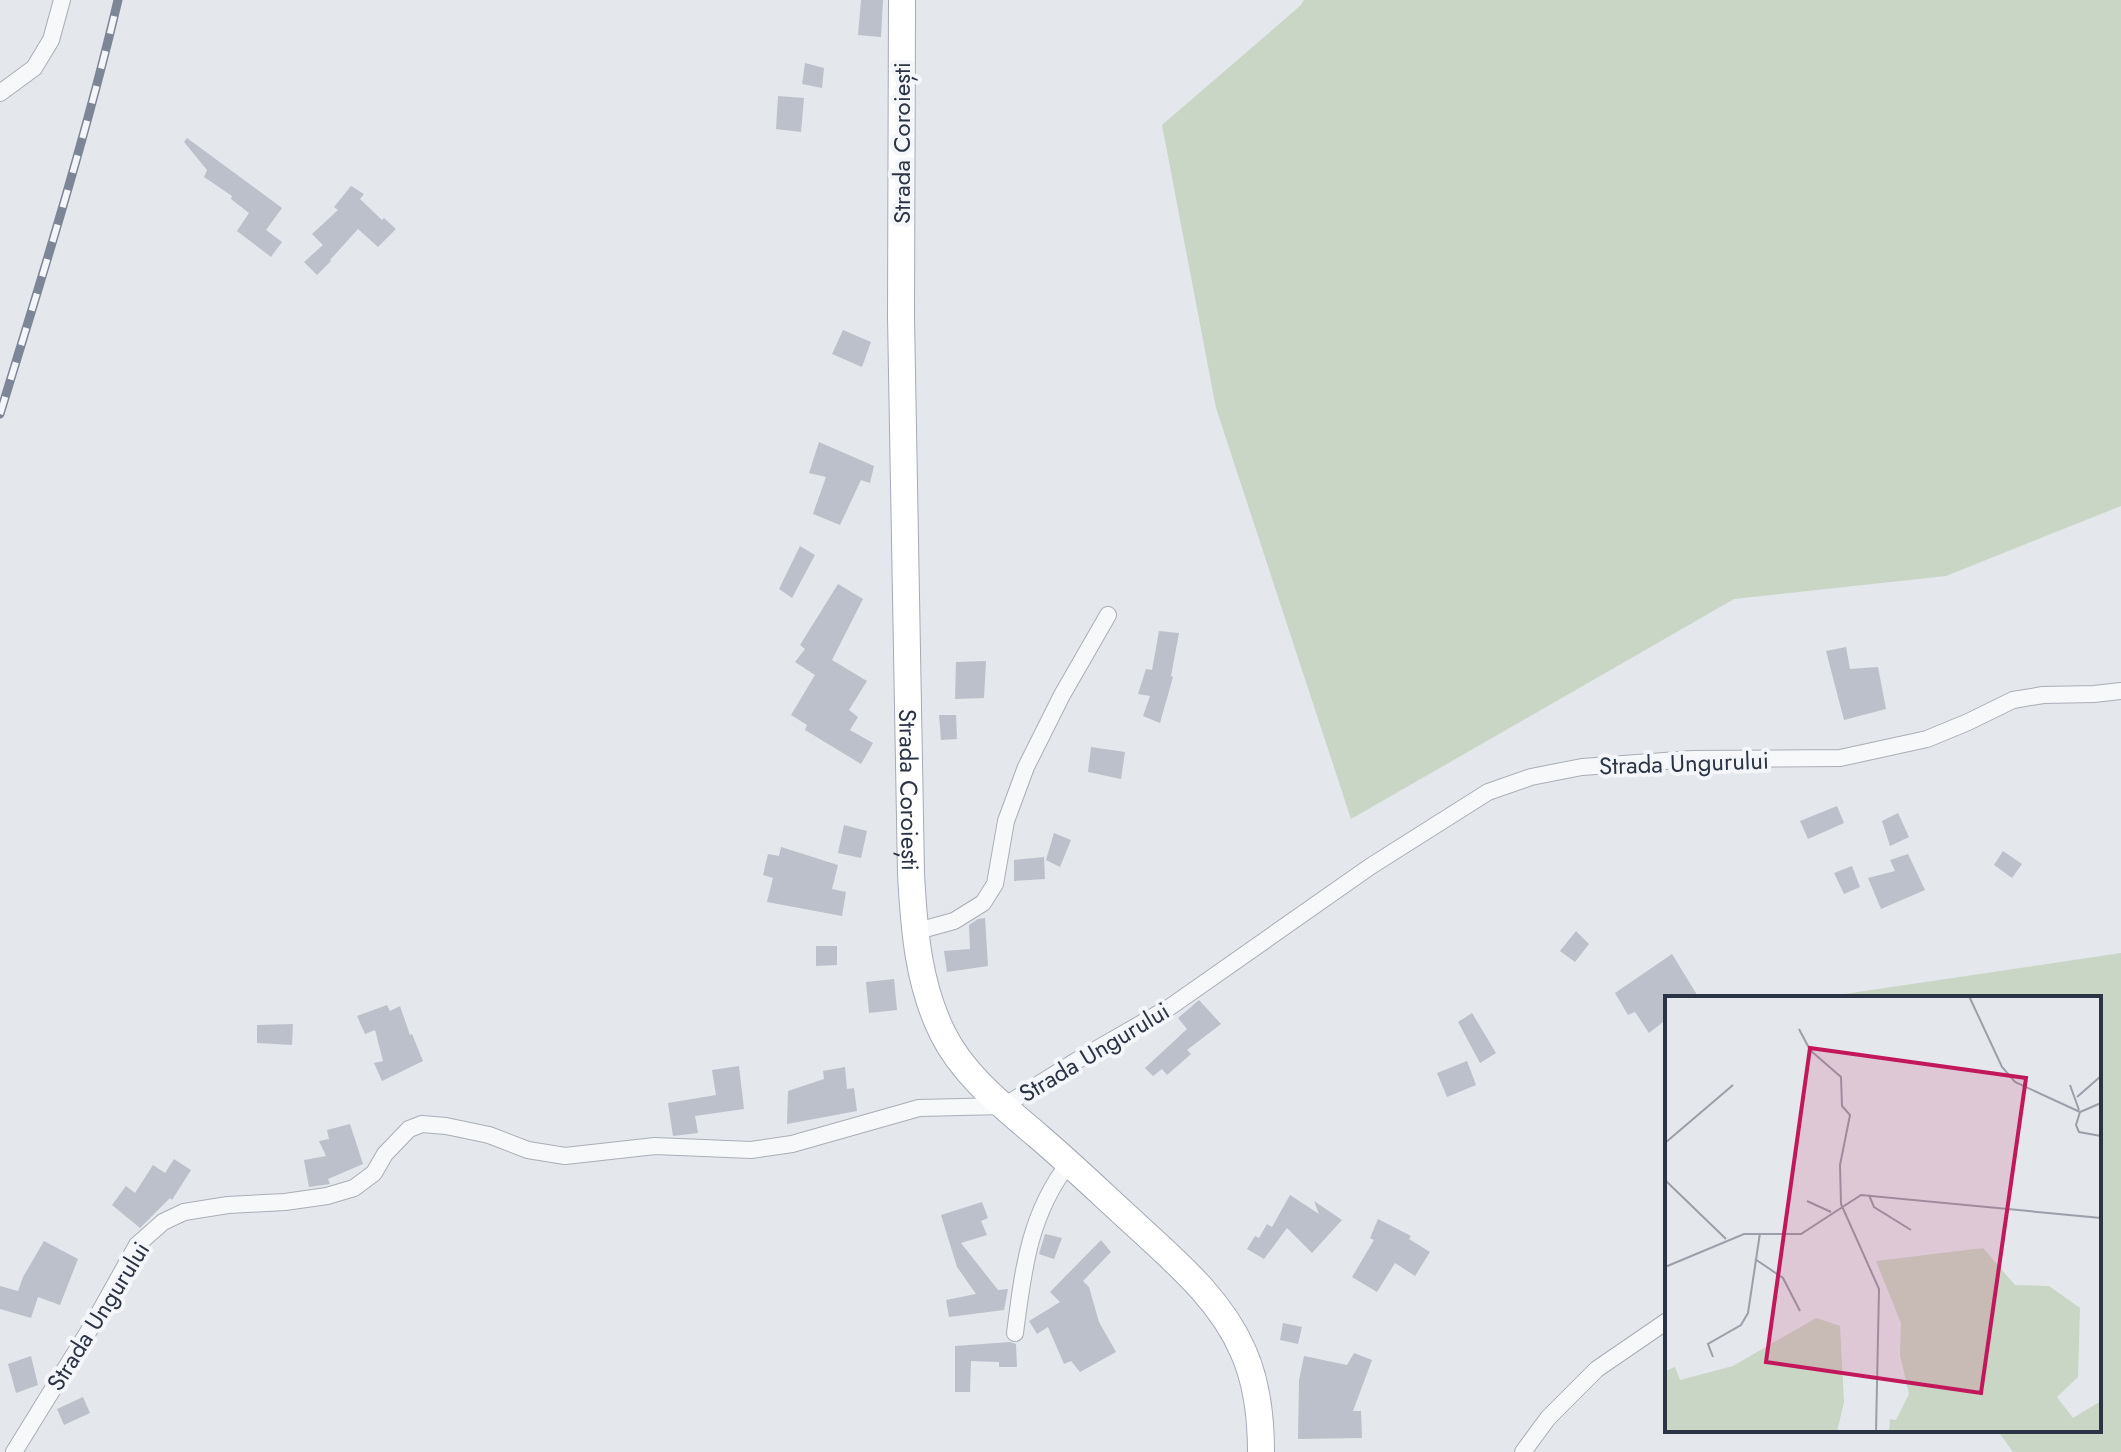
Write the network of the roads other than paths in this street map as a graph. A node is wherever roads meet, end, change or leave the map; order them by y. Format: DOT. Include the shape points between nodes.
graph roads {
  1 [pos="62,0"];
  2 [pos="902,0"];
  3 [pos="0,93"];
  4 [pos="1108,615"];
  5 [pos="2121,691"];
  6 [pos="914,932"];
  7 [pos="1012,1114"];
  8 [pos="1069,1163"];
  9 [pos="1665,1322"];
  10 [pos="1015,1333"];
  11 [pos="14,1452"];
  12 [pos="1261,1452"];
  13 [pos="1523,1452"];
  1 -- 3 [label="street" via="51,40 34,68"];
  2 -- 6 [label="main road, Strada Coroiești" via="901,317"];
  4 -- 6 [label="street" via="1026,767 1006,821 995,884 983,903 954,921"];
  5 -- 7 [label="street, Strada Ungurului" via="2013,700 1927,739 1840,758 1692,759 1582,767 1488,792 1371,866 1170,1007 1076,1061"];
  6 -- 7 [label="main road, Strada Coroiești" via="944,1036 976,1080"];
  7 -- 8 [label="main road, Strada Coroiești"];
  7 -- 11 [label="street, Strada Ungurului" via="919,1108 792,1144 751,1150 655,1146 565,1156 422,1124 409,1129 374,1173 354,1188 313,1198 184,1212 163,1222 137,1245"];
  8 -- 10 [label="street" via="1048,1191 1036,1220 1022,1273"];
  8 -- 12 [label="main road, Strada Coroiești" via="1191,1277 1223,1315 1251,1374"];
  9 -- 13 [label="street" via="1597,1369"];
}
